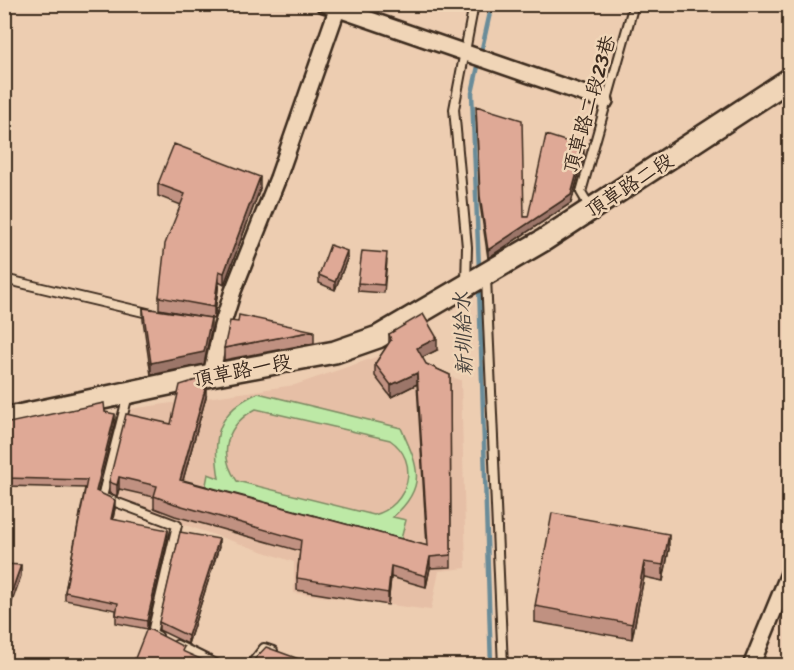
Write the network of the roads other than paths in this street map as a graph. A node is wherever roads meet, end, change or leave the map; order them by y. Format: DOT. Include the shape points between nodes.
graph roads {
  1 [pos="474,4"];
  2 [pos="634,4"];
  3 [pos="333,6"];
  4 [pos="463,54"];
  5 [pos="789,79"];
  6 [pos="605,101"];
  7 [pos="591,210"];
  8 [pos="486,275"];
  9 [pos="4,279"];
  10 [pos="466,287"];
  11 [pos="165,316"];
  12 [pos="212,375"];
  13 [pos="128,393"];
  14 [pos="4,419"];
  15 [pos="789,571"];
  16 [pos="283,655"];
  17 [pos="220,666"];
  18 [pos="250,666"];
  19 [pos="503,666"];
  20 [pos="752,666"];
  1 -- 4 [label="lane"];
  2 -- 6 [label="lane, 頂草路二段23巷"];
  3 -- 4 [label="street"];
  3 -- 12 [label="street" via="278,178 216,325"];
  4 -- 6 [label="street"];
  4 -- 10 [label="lane" via="454,109 467,247"];
  5 -- 7 [label="street, 頂草路二段"];
  6 -- 7 [label="lane, 頂草路二段23巷" via="582,192"];
  7 -- 8 [label="street, 頂草路二段"];
  8 -- 10 [label="street, 頂草路二段"];
  8 -- 19 [label="lane"];
  9 -- 11 [label="lane"];
  10 -- 12 [label="street, 頂草路一段" via="357,346"];
  12 -- 13 [label="street, 頂草路一段"];
  13 -- 14 [label="street, 頂草路一段"];
  13 -- 17 [label="lane" via="102,496 177,525 152,633"];
  15 -- 20 [label="street"];
  16 -- 18 [label="lane" via="264,648"];
}
